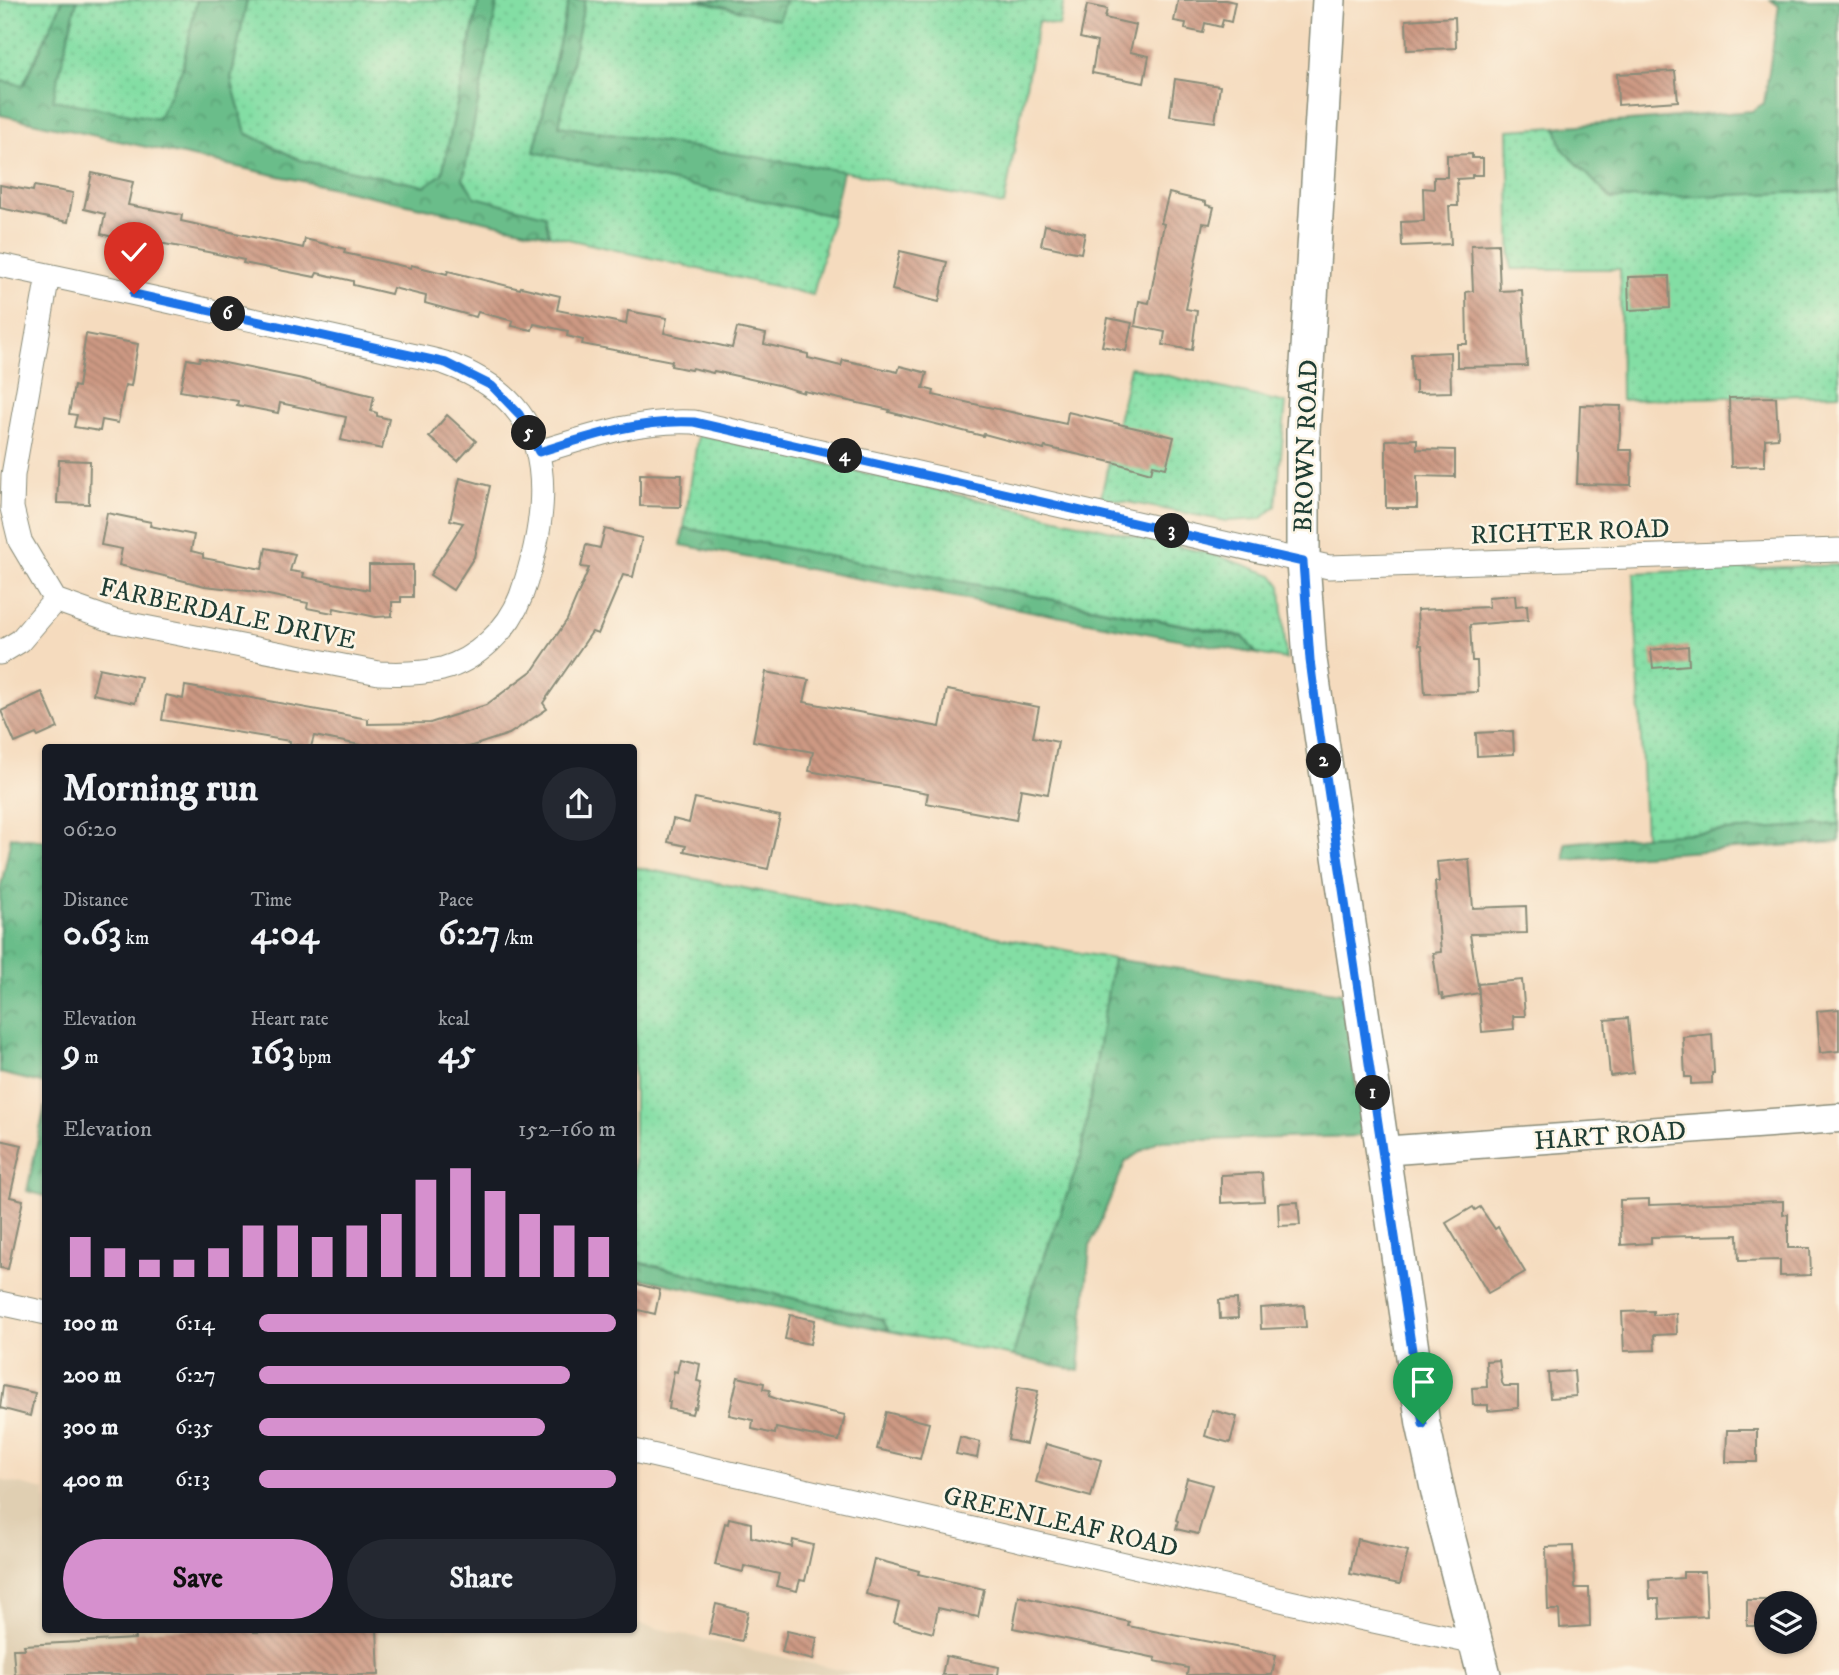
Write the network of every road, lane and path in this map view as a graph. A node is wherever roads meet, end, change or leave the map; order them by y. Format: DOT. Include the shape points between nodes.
graph roads {
  1 [pos="1329,0"];
  2 [pos="0,265"];
  3 [pos="48,275"];
  4 [pos="539,452"];
  5 [pos="1839,550"];
  6 [pos="1303,562"];
  7 [pos="55,600"];
  8 [pos="0,653"];
  9 [pos="1839,1118"];
  10 [pos="1381,1151"];
  11 [pos="0,1303"];
  12 [pos="42,1311"];
  13 [pos="637,1452"];
  14 [pos="1476,1643"];
  15 [pos="1485,1675"];
  1 -- 6 [label="main road, BROWN ROAD" via="1304,401"];
  2 -- 3 [label="street"];
  3 -- 4 [label="street" via="446,363 492,386 519,414"];
  3 -- 7 [label="street" via="13,475 12,508 20,541"];
  4 -- 6 [label="street, RICHTER ROAD" via="643,423 694,422"];
  4 -- 7 [label="street, FARBERDALE DRIVE" via="541,515 517,604 498,634 474,654 444,669 379,673 114,621"];
  5 -- 6 [label="street, RICHTER ROAD" via="1329,567"];
  6 -- 10 [label="main road, BROWN ROAD" via="1318,722"];
  7 -- 8 [label="street" via="20,641"];
  9 -- 10 [label="street, HART ROAD"];
  10 -- 14 [label="main road, BROWN ROAD" via="1423,1424"];
  11 -- 12 [label="street"];
  13 -- 14 [label="street, GREENLEAF ROAD"];
  14 -- 15 [label="main road, BROWN ROAD"];
}
